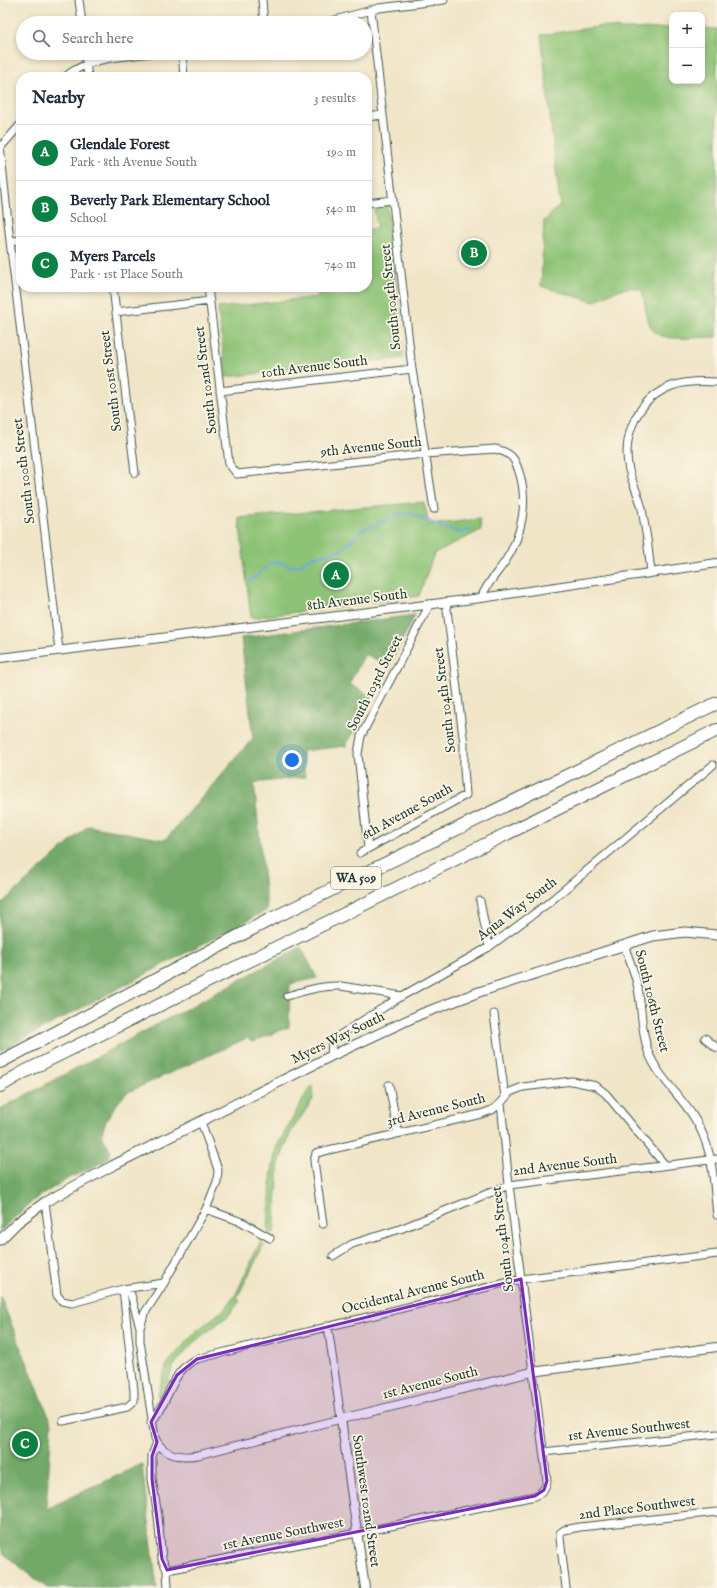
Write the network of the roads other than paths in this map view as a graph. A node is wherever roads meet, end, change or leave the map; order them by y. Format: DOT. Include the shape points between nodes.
graph roads {
  1 [pos="79,0"];
  2 [pos="262,0"];
  3 [pos="444,0"];
  4 [pos="371,10"];
  5 [pos="81,16"];
  6 [pos="263,16"];
  7 [pos="349,16"];
  8 [pos="372,16"];
  9 [pos="372,19"];
  10 [pos="86,60"];
  11 [pos="102,60"];
  12 [pos="183,60"];
  13 [pos="87,64"];
  14 [pos="73,72"];
  15 [pos="88,72"];
  16 [pos="184,72"];
  17 [pos="383,115"];
  18 [pos="372,116"];
  19 [pos="16,129"];
  20 [pos="0,147"];
  21 [pos="393,200"];
  22 [pos="372,202"];
  23 [pos="16,240"];
  24 [pos="10,241"];
  25 [pos="16,291"];
  26 [pos="16,292"];
  27 [pos="114,292"];
  28 [pos="209,292"];
  29 [pos="210,301"];
  30 [pos="116,312"];
  31 [pos="412,369"];
  32 [pos="717,382"];
  33 [pos="220,391"];
  34 [pos="425,454"];
  35 [pos="232,469"];
  36 [pos="135,473"];
  37 [pos="434,510"];
  38 [pos="717,563"];
  39 [pos="652,572"];
  40 [pos="482,598"];
  41 [pos="446,602"];
  42 [pos="430,604"];
  43 [pos="59,650"];
  44 [pos="0,658"];
  45 [pos="717,703"];
  46 [pos="717,730"];
  47 [pos="713,765"];
  48 [pos="466,795"];
  49 [pos="368,848"];
  50 [pos="360,853"];
  51 [pos="480,901"];
  52 [pos="717,934"];
  53 [pos="624,945"];
  54 [pos="489,947"];
  55 [pos="287,996"];
  56 [pos="402,996"];
  57 [pos="494,1014"];
  58 [pos="705,1038"];
  59 [pos="717,1048"];
  60 [pos="331,1056"];
  61 [pos="0,1062"];
  62 [pos="389,1085"];
  63 [pos="0,1086"];
  64 [pos="503,1100"];
  65 [pos="201,1122"];
  66 [pos="398,1133"];
  67 [pos="714,1160"];
  68 [pos="665,1165"];
  69 [pos="509,1185"];
  70 [pos="44,1202"];
  71 [pos="206,1209"];
  72 [pos="717,1215"];
  73 [pos="323,1224"];
  74 [pos="270,1238"];
  75 [pos="0,1240"];
  76 [pos="717,1254"];
  77 [pos="333,1256"];
  78 [pos="521,1279"];
  79 [pos="164,1284"];
  80 [pos="126,1289"];
  81 [pos="328,1326"];
  82 [pos="140,1327"];
  83 [pos="717,1348"];
  84 [pos="532,1372"];
  85 [pos="340,1419"];
  86 [pos="63,1421"];
  87 [pos="152,1422"];
  88 [pos="717,1434"];
  89 [pos="157,1442"];
  90 [pos="543,1452"];
  91 [pos="544,1490"];
  92 [pos="717,1512"];
  93 [pos="357,1533"];
  94 [pos="167,1570"];
  95 [pos="168,1588"];
  96 [pos="365,1588"];
  97 [pos="566,1588"];
  1 -- 5 [label="street"];
  2 -- 6 [label="street"];
  3 -- 4 [label="street"];
  4 -- 7 [label="street"];
  4 -- 8 [label="street, South 104th Street"];
  9 -- 17 [label="street, South 104th Street"];
  10 -- 13 [label="street"];
  11 -- 13 [label="street"];
  12 -- 16 [label="street"];
  13 -- 14 [label="street"];
  13 -- 15 [label="street"];
  17 -- 18 [label="street"];
  17 -- 21 [label="street, South 104th Street"];
  19 -- 20 [label="street"];
  20 -- 24 [label="street, South 100th Street"];
  21 -- 22 [label="street"];
  21 -- 31 [label="street, South 104th Street"];
  23 -- 24 [label="street"];
  24 -- 25 [label="street, South 100th Street"];
  26 -- 43 [label="street, South 100th Street"];
  27 -- 30 [label="street, South 101st Street"];
  28 -- 29 [label="street, South 102nd Street"];
  29 -- 30 [label="street"];
  29 -- 33 [label="street, South 102nd Street"];
  30 -- 36 [label="street, South 101st Street"];
  31 -- 33 [label="street, 10th Avenue South"];
  31 -- 34 [label="street, South 104th Street"];
  32 -- 39 [label="street" via="691,382 672,386 656,394 645,404 632,423 628,440 628,464 641,504"];
  33 -- 35 [label="street, South 102nd Street" via="229,464"];
  34 -- 35 [label="street, 9th Avenue South" via="237,474"];
  34 -- 37 [label="street, South 104th Street"];
  34 -- 40 [label="street, 9th Avenue South" via="495,449 512,456 517,464 524,496 522,521 507,559 486,585"];
  38 -- 39 [label="street, 8th Avenue South"];
  39 -- 40 [label="street, 8th Avenue South"];
  40 -- 41 [label="street, 8th Avenue South"];
  41 -- 42 [label="street, 8th Avenue South"];
  41 -- 48 [label="street, South 104th Street" via="464,744"];
  42 -- 43 [label="street, 8th Avenue South"];
  42 -- 49 [label="street, South 103rd Street" via="361,736 358,754"];
  43 -- 44 [label="street, 8th Avenue South"];
  45 -- 61 [label="highway, WA 509" via="271,919"];
  46 -- 63 [label="highway, WA 509"];
  47 -- 54 [label="street, Aqua Way South" via="547,904"];
  48 -- 49 [label="street, 6th Avenue South"];
  49 -- 50 [label="street, 6th Avenue South"];
  51 -- 54 [label="street"];
  52 -- 53 [label="main road, Myers Way South" via="663,934"];
  53 -- 60 [label="main road, Myers Way South" via="450,1002"];
  53 -- 67 [label="street, South 106th Street" via="638,988 650,1055 700,1127"];
  54 -- 56 [label="street, Aqua Way South"];
  55 -- 56 [label="street" via="316,988 336,986"];
  56 -- 60 [label="street, Aqua Way South" via="335,1038 332,1042"];
  57 -- 64 [label="street, South 104th Street"];
  58 -- 59 [label="street"];
  60 -- 65 [label="main road, Myers Way South"];
  62 -- 66 [label="street"];
  64 -- 66 [label="street, 3rd Avenue South" via="492,1110 481,1114"];
  64 -- 68 [label="street, 3rd Avenue South" via="516,1089 523,1087 572,1081 596,1086 606,1094"];
  64 -- 69 [label="street, South 104th Street"];
  65 -- 70 [label="main road, Myers Way South"];
  65 -- 71 [label="street" via="218,1170 217,1182"];
  66 -- 73 [label="street, 3rd Avenue South" via="318,1152 314,1156"];
  67 -- 68 [label="street, 2nd Avenue South"];
  67 -- 72 [label="street, South 106th Street"];
  68 -- 69 [label="street, 2nd Avenue South"];
  69 -- 77 [label="street, 2nd Avenue South" via="400,1229 352,1244"];
  69 -- 78 [label="street, South 104th Street"];
  70 -- 75 [label="main road, Myers Way South"];
  70 -- 80 [label="street" via="57,1295 62,1301 72,1303"];
  71 -- 74 [label="street" via="242,1222"];
  71 -- 79 [label="street"];
  76 -- 78 [label="street, Occidental Avenue South"];
  78 -- 81 [label="street, Occidental Avenue South"];
  78 -- 84 [label="street, South 104th Street"];
  79 -- 80 [label="street"];
  79 -- 82 [label="street" via="144,1314"];
  80 -- 82 [label="street"];
  80 -- 86 [label="street" via="134,1401 127,1407"];
  81 -- 85 [label="street"];
  81 -- 87 [label="street, Occidental Avenue South" via="190,1362 177,1375 157,1417"];
  82 -- 87 [label="street"];
  83 -- 84 [label="street, 1st Avenue South"];
  84 -- 85 [label="street, 1st Avenue South"];
  84 -- 90 [label="street, South 104th Street"];
  85 -- 89 [label="street, 1st Avenue South" via="192,1456 171,1454 163,1450"];
  85 -- 93 [label="street, Southwest 102nd Street"];
  87 -- 89 [label="street"];
  88 -- 90 [label="street, 1st Avenue Southwest"];
  89 -- 94 [label="street" via="152,1456 152,1479 162,1559"];
  90 -- 91 [label="street, South 104th Street" via="547,1481"];
  91 -- 93 [label="street, 1st Avenue Southwest" via="535,1496"];
  92 -- 97 [label="street, 2nd Place Southwest" via="564,1530 560,1533 560,1538"];
  93 -- 94 [label="street, 1st Avenue Southwest"];
  93 -- 96 [label="street, Southwest 102nd Street"];
  94 -- 95 [label="street"];
}
